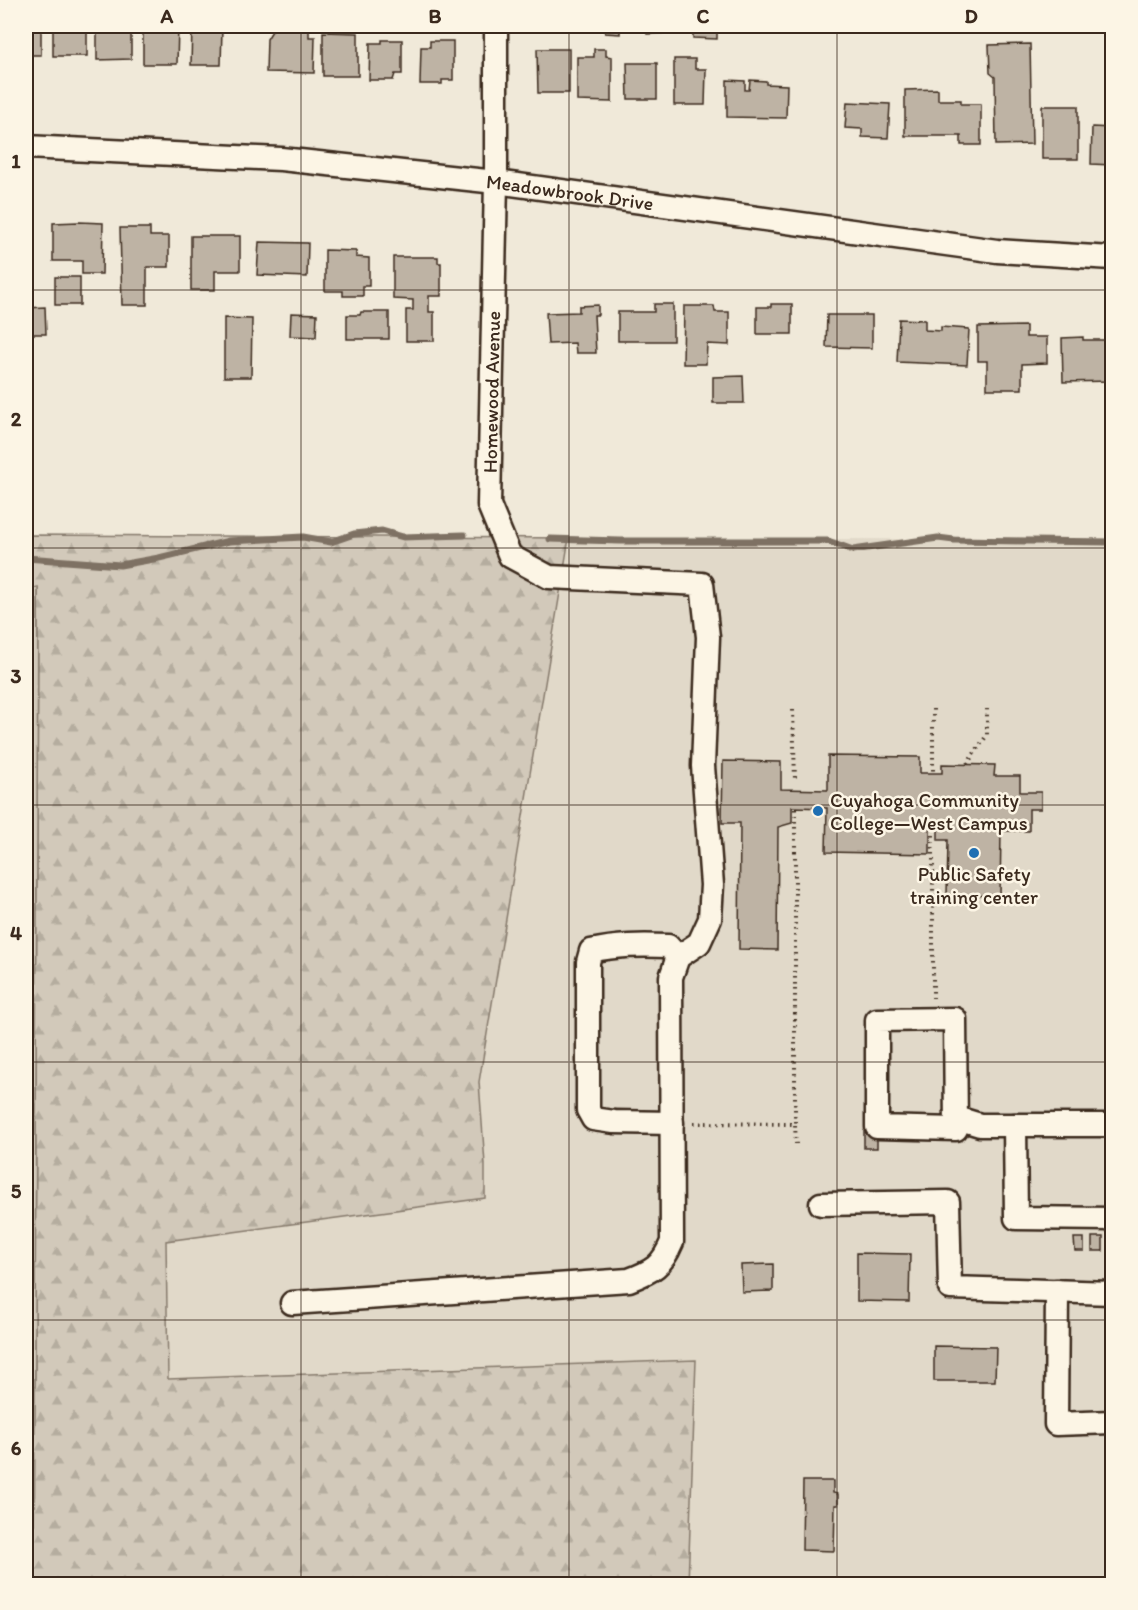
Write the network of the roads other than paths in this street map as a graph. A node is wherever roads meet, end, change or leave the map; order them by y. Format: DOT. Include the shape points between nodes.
graph roads {
  1 [pos="496,26"];
  2 [pos="26,147"];
  3 [pos="496,182"];
  4 [pos="1113,258"];
  5 [pos="678,957"];
  6 [pos="957,1118"];
  7 [pos="672,1123"];
  8 [pos="1015,1125"];
  9 [pos="1113,1125"];
  10 [pos="821,1204"];
  11 [pos="1113,1219"];
  12 [pos="1057,1291"];
  13 [pos="1113,1293"];
  14 [pos="292,1303"];
  15 [pos="1113,1422"];
  1 -- 3 [label="street, Homewood Avenue"];
  2 -- 3 [label="street, Meadowbrook Drive" via="281,159"];
  3 -- 4 [label="street, Meadowbrook Drive" via="997,251"];
  3 -- 5 [label="street, Homewood Avenue" via="489,505 510,556 549,577 702,584 708,637 703,766 711,919 699,943"];
  5 -- 7 [label="street" via="671,977"];
  5 -- 7 [label="street" via="668,946 636,944 591,951 588,962 588,1110 593,1119"];
  6 -- 6 [label="street" via="955,1019 877,1020 877,1127 956,1129"];
  6 -- 8 [label="street" via="980,1125"];
  7 -- 14 [label="street" via="672,1242 666,1258 651,1272 629,1280"];
  8 -- 9 [label="street"];
  8 -- 11 [label="street" via="1016,1218"];
  10 -- 12 [label="street" via="948,1202 950,1288"];
  12 -- 13 [label="street"];
  12 -- 15 [label="street" via="1056,1424"];
}
